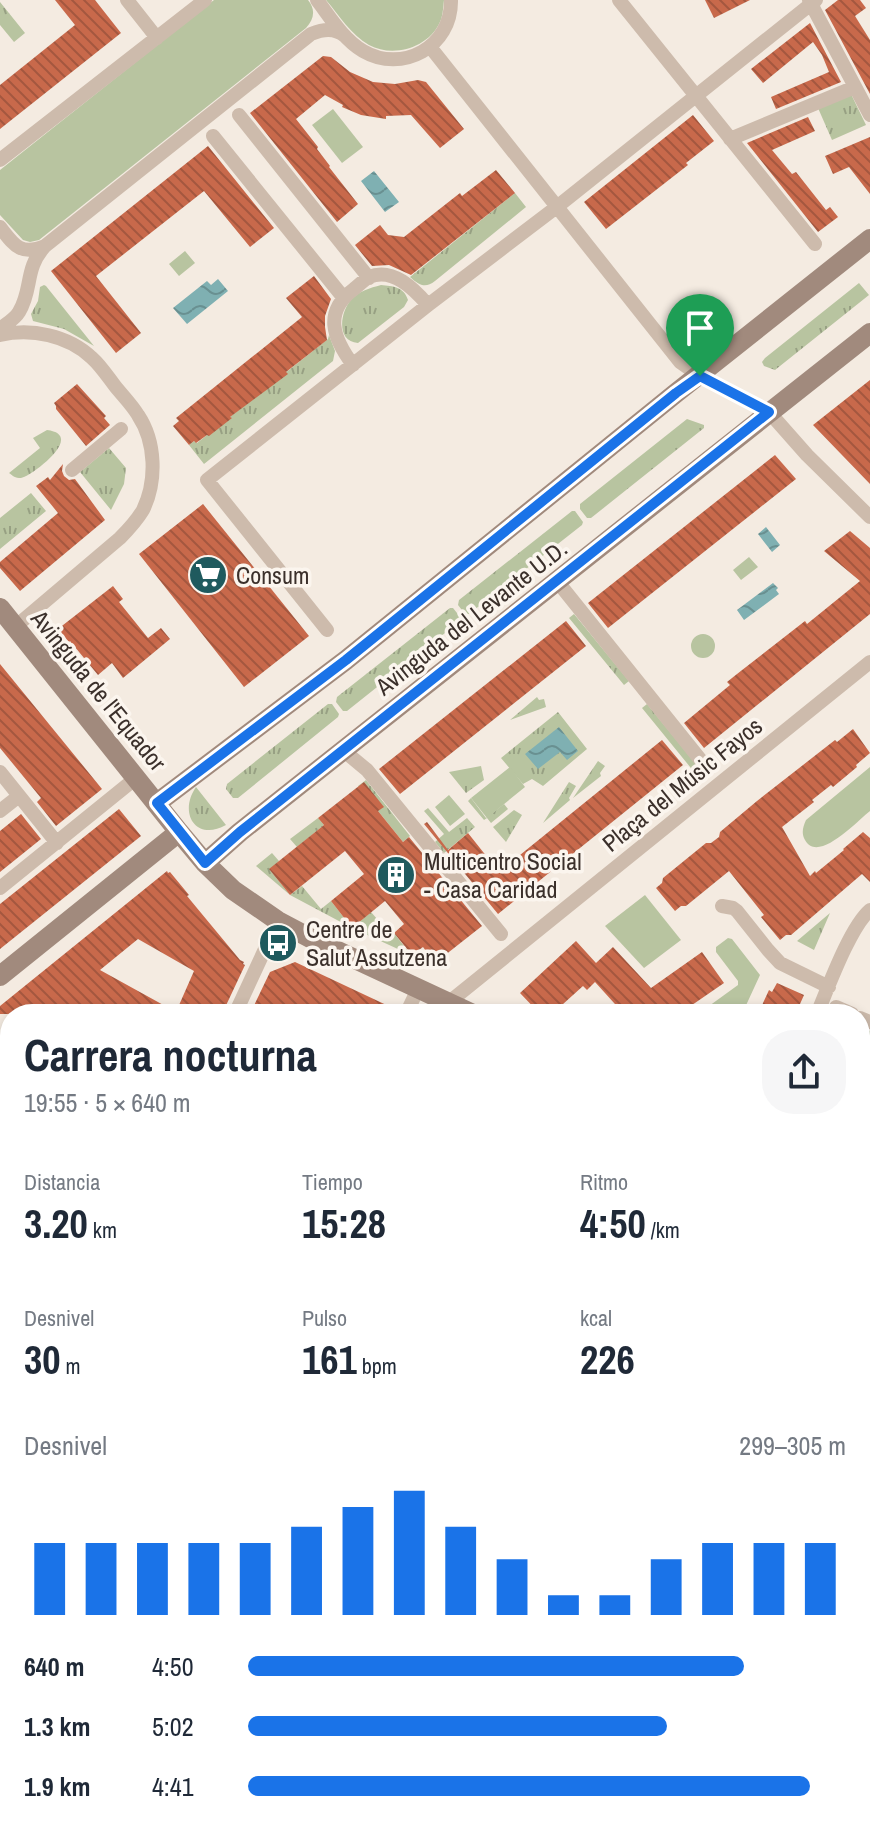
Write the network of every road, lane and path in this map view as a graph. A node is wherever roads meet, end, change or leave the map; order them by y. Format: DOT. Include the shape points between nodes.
graph roads {
  1 [pos="127,0"];
  2 [pos="205,0"];
  3 [pos="317,0"];
  4 [pos="451,0"];
  5 [pos="619,0"];
  6 [pos="812,1"];
  7 [pos="345,36"];
  8 [pos="157,38"];
  9 [pos="431,48"];
  10 [pos="855,87"];
  11 [pos="696,96"];
  12 [pos="869,111"];
  13 [pos="239,115"];
  14 [pos="213,136"];
  15 [pos="730,139"];
  16 [pos="0,160"];
  17 [pos="558,206"];
  18 [pos="0,227"];
  19 [pos="870,239"];
  20 [pos="815,244"];
  21 [pos="45,246"];
  22 [pos="369,278"];
  23 [pos="343,297"];
  24 [pos="428,305"];
  25 [pos="0,329"];
  26 [pos="870,333"];
  27 [pos="0,335"];
  28 [pos="353,365"];
  29 [pos="700,376"];
  30 [pos="769,412"];
  31 [pos="121,429"];
  32 [pos="72,470"];
  33 [pos="870,517"];
  34 [pos="557,581"];
  35 [pos="0,608"];
  36 [pos="15,627"];
  37 [pos="327,630"];
  38 [pos="870,662"];
  39 [pos="344,751"];
  40 [pos="707,768"];
  41 [pos="0,772"];
  42 [pos="136,778"];
  43 [pos="19,796"];
  44 [pos="157,803"];
  45 [pos="0,811"];
  46 [pos="179,832"];
  47 [pos="57,843"];
  48 [pos="205,863"];
  49 [pos="0,888"];
  50 [pos="722,906"];
  51 [pos="870,910"];
  52 [pos="501,934"];
  53 [pos="266,947"];
  54 [pos="0,976"];
  55 [pos="829,987"];
  56 [pos="418,989"];
  57 [pos="448,1003"];
  58 [pos="240,1004"];
  59 [pos="411,1004"];
  60 [pos="821,1004"];
  1 -- 8 [label="street"];
  2 -- 8 [label="street"];
  3 -- 7 [label="street"];
  4 -- 9 [label="street" via="444,33"];
  5 -- 11 [label="street"];
  6 -- 10 [label="street"];
  6 -- 11 [label="street"];
  7 -- 9 [label="street" via="376,57 406,58"];
  7 -- 21 [label="street" via="328,30 311,34"];
  8 -- 16 [label="street"];
  9 -- 17 [label="street"];
  10 -- 12 [label="street"];
  10 -- 15 [label="street"];
  11 -- 15 [label="street"];
  11 -- 17 [label="street"];
  13 -- 22 [label="street"];
  14 -- 23 [label="street"];
  15 -- 20 [label="street"];
  17 -- 24 [label="street"];
  17 -- 29 [label="street" via="680,362"];
  18 -- 21 [label="street" via="23,250"];
  19 -- 29 [label="street, Avinguda del Levante U.D."];
  21 -- 25 [label="street" via="31,267 18,314"];
  22 -- 23 [label="street"];
  22 -- 24 [label="street" via="404,281"];
  23 -- 28 [label="street" via="334,318 335,333"];
  24 -- 28 [label="street"];
  26 -- 30 [label="street, Avinguda del Levante U.D."];
  27 -- 36 [label="street" via="50,335 91,357 138,414 153,472 143,509 132,526"];
  28 -- 37 [label="street" via="207,480"];
  29 -- 30 [label="street"];
  29 -- 44 [label="street, Avinguda del Levante U.D." via="346,660"];
  30 -- 33 [label="street"];
  30 -- 34 [label="street, Avinguda del Levante U.D."];
  31 -- 32 [label="street"];
  34 -- 39 [label="street, Avinguda del Levante U.D."];
  34 -- 40 [label="street"];
  35 -- 36 [label="street, Avinguda de l'Equador"];
  36 -- 42 [label="street, Avinguda de l'Equador"];
  38 -- 57 [label="street, Plaça del Músic Fayos"];
  39 -- 48 [label="street, Avinguda del Levante U.D."];
  39 -- 52 [label="street" via="367,770"];
  41 -- 43 [label="street"];
  42 -- 44 [label="street, Avinguda de l'Equador"];
  42 -- 47 [label="street"];
  43 -- 45 [label="street"];
  43 -- 47 [label="street"];
  44 -- 46 [label="street, Avinguda de l'Equador"];
  46 -- 48 [label="street, Avinguda de l'Equador"];
  46 -- 54 [label="street"];
  47 -- 49 [label="street"];
  48 -- 56 [label="street, Avinguda de l'Equador" via="278,921"];
  50 -- 55 [label="street" via="737,911 780,963"];
  51 -- 55 [label="street" via="855,928"];
  53 -- 58 [label="street"];
  55 -- 60 [label="street"];
  56 -- 57 [label="street, Avinguda de l'Equador"];
  56 -- 59 [label="street"];
}
